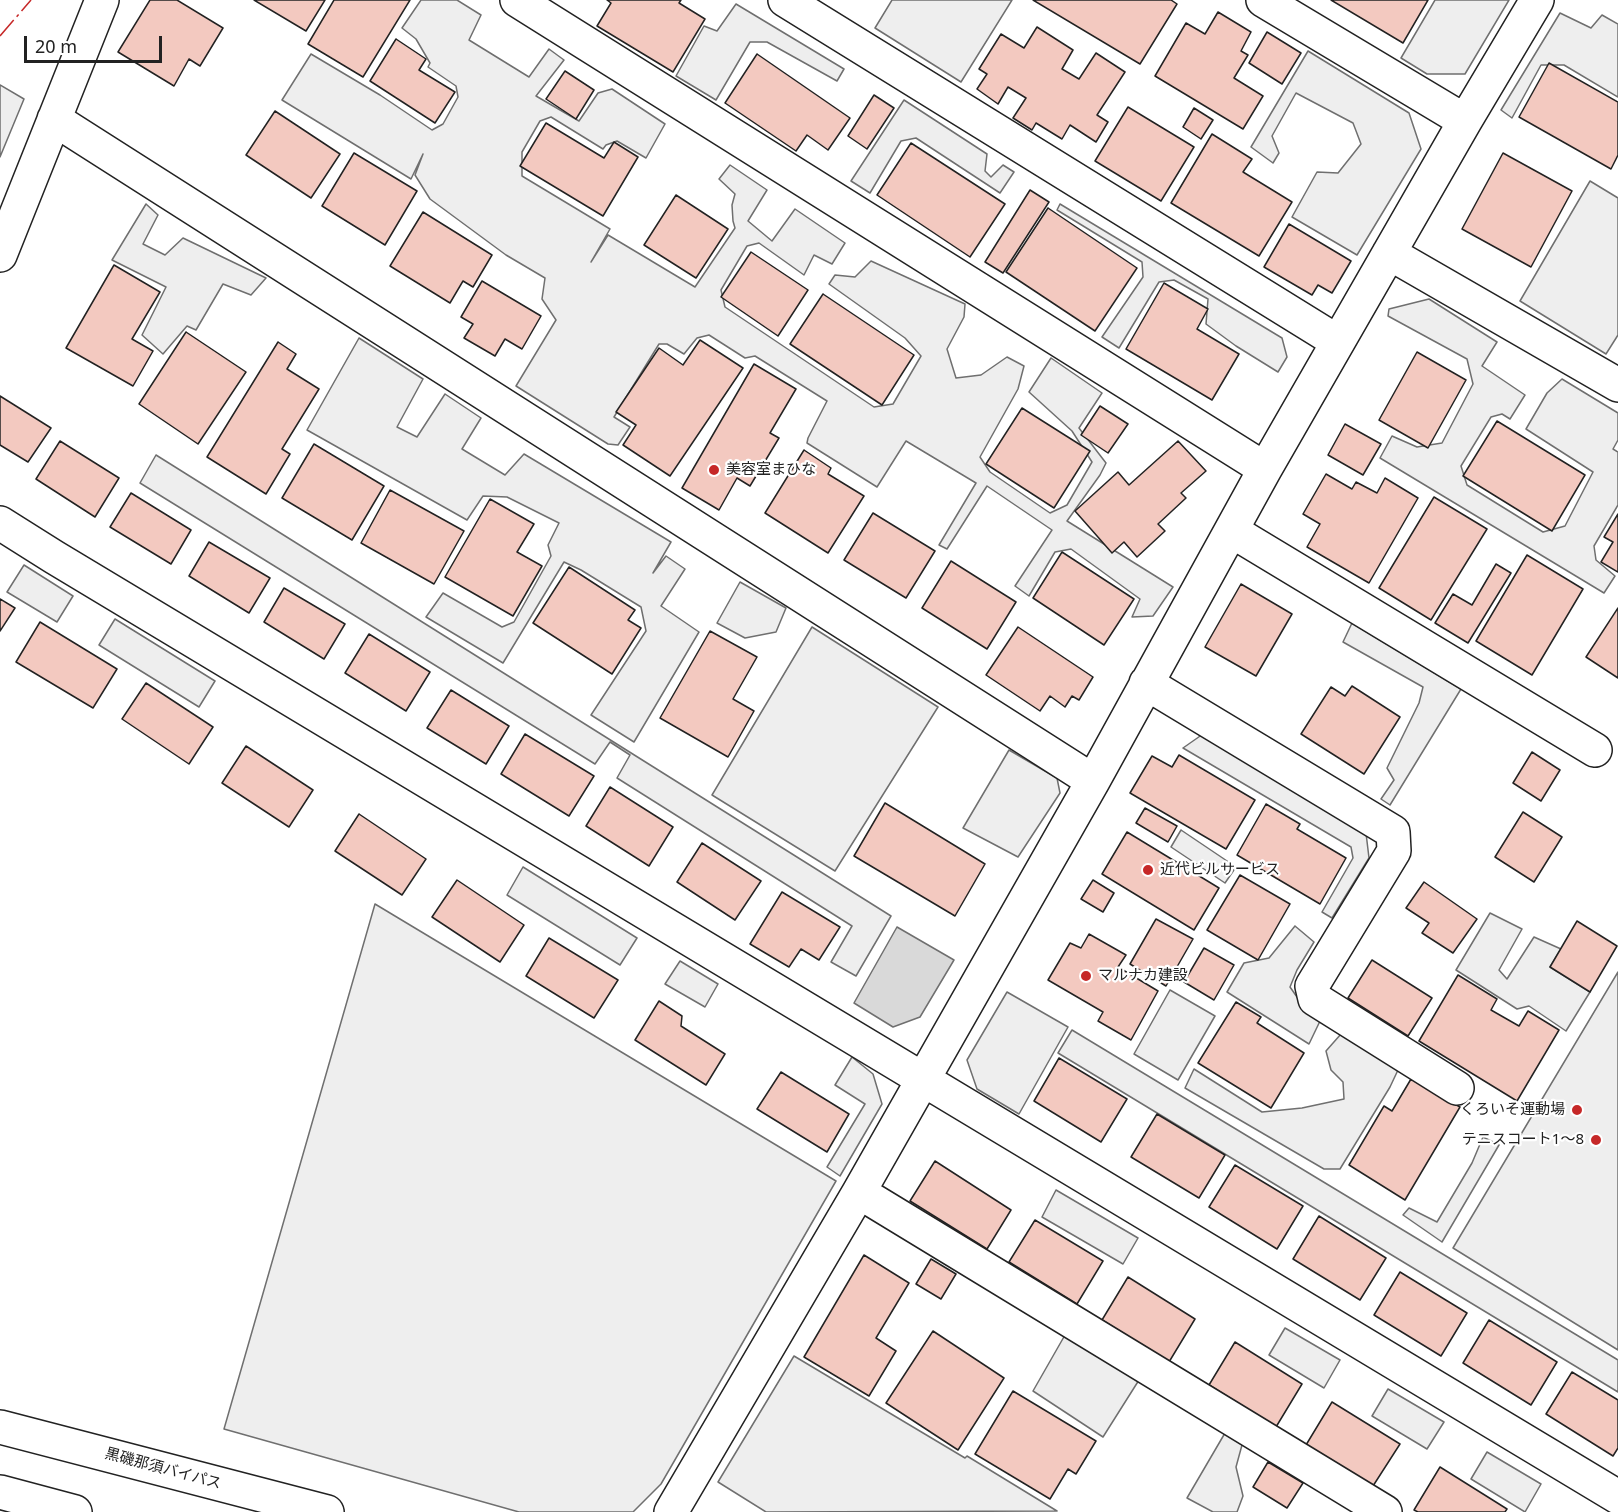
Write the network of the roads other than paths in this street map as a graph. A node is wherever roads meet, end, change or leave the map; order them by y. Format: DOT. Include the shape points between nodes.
graph roads {
  1 [pos="102,0"];
  2 [pos="517,0"];
  3 [pos="785,0"];
  4 [pos="1263,0"];
  5 [pos="1537,0"];
  6 [pos="54,119"];
  7 [pos="1465,122"];
  8 [pos="1389,253"];
  9 [pos="0,255"];
  10 [pos="1338,342"];
  11 [pos="1618,385"];
  12 [pos="1265,469"];
  13 [pos="0,523"];
  14 [pos="1232,531"];
  15 [pos="1146,683"];
  16 [pos="1595,750"];
  17 [pos="1093,781"];
  18 [pos="922,1078"];
  19 [pos="1457,1088"];
  20 [pos="859,1192"];
  21 [pos="0,1427"];
  22 [pos="0,1492"];
  23 [pos="1618,1497"];
  24 [pos="75,1512"];
  25 [pos="327,1512"];
  26 [pos="671,1512"];
  27 [pos="1385,1512"];
  1 -- 6 [label="street"];
  2 -- 12 [label="street"];
  3 -- 10 [label="street"];
  4 -- 7 [label="street"];
  5 -- 7 [label="street"];
  6 -- 9 [label="street"];
  6 -- 17 [label="street"];
  7 -- 8 [label="street"];
  8 -- 10 [label="street"];
  8 -- 11 [label="street"];
  10 -- 12 [label="street"];
  12 -- 14 [label="street"];
  13 -- 18 [label="street"];
  14 -- 15 [label="street"];
  14 -- 16 [label="street"];
  15 -- 17 [label="street"];
  15 -- 19 [label="street" via="1393,832 1394,851 1312,986 1315,999"];
  17 -- 18 [label="street"];
  18 -- 20 [label="street"];
  18 -- 23 [label="street"];
  20 -- 26 [label="street"];
  20 -- 27 [label="street"];
  21 -- 25 [label="street, 黒磯那須バイパス"];
  22 -- 24 [label="street"];
}
